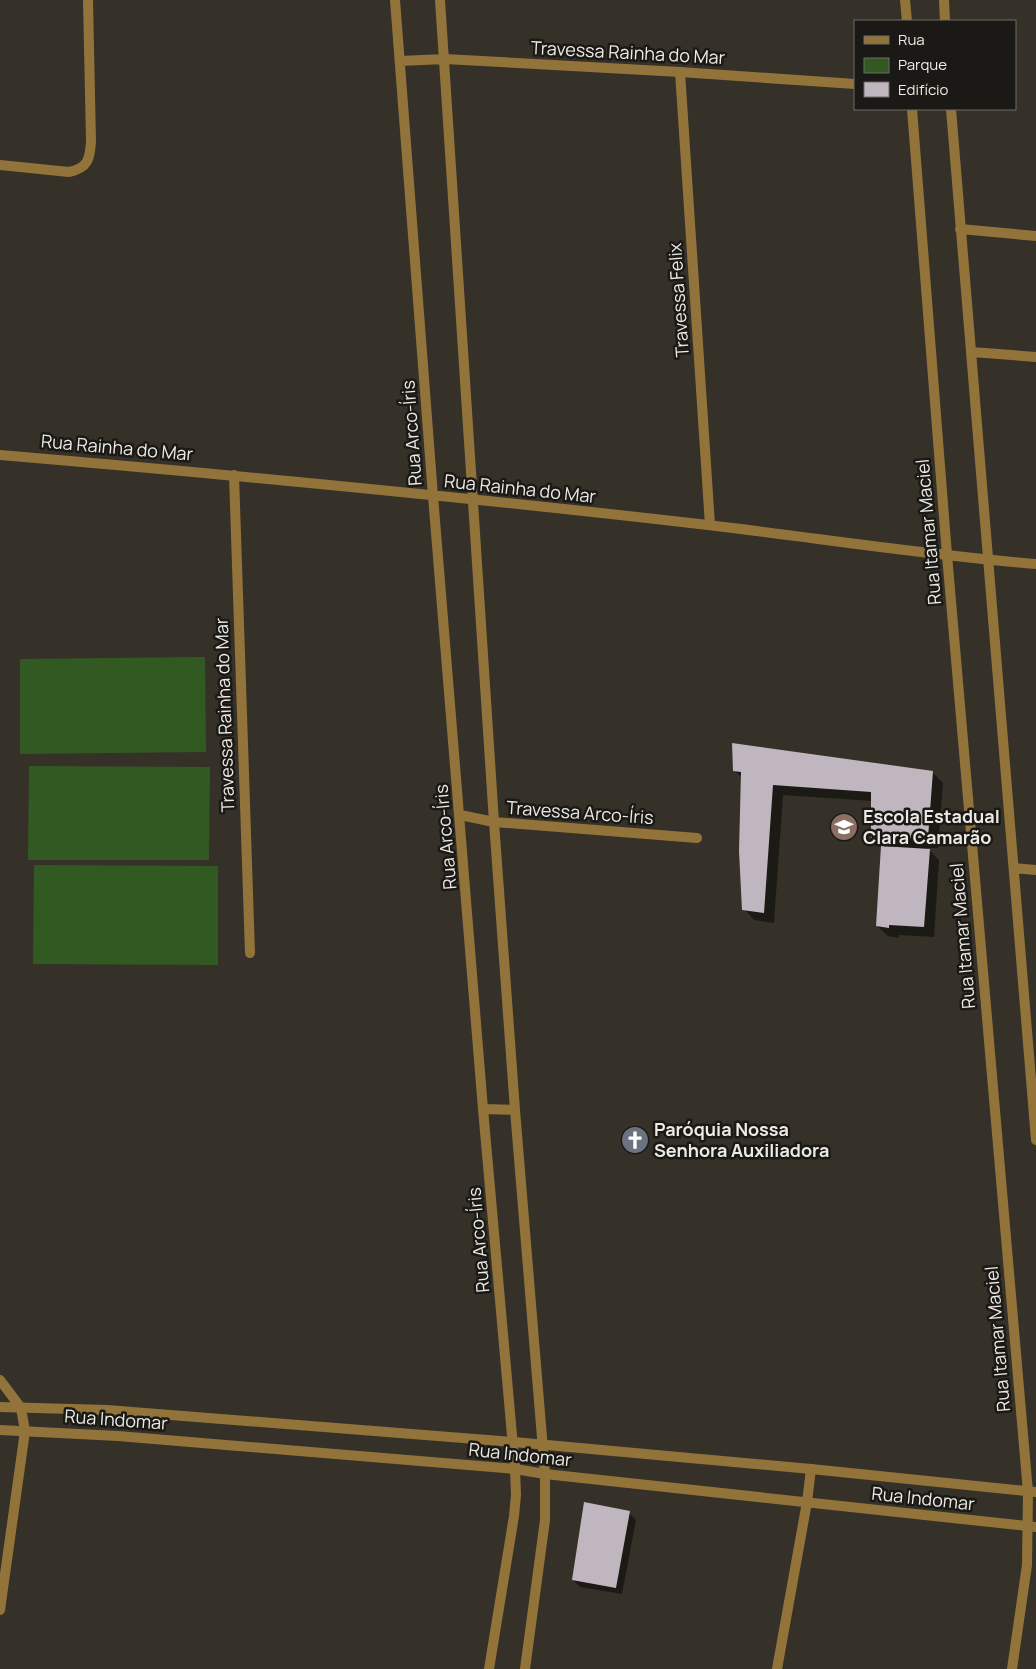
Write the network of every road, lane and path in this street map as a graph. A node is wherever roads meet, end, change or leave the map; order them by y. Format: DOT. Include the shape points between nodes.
graph roads {
  1 [pos="88,0"];
  2 [pos="395,0"];
  3 [pos="440,0"];
  4 [pos="905,0"];
  5 [pos="944,0"];
  6 [pos="907,20"];
  7 [pos="945,20"];
  8 [pos="445,59"];
  9 [pos="400,61"];
  10 [pos="680,72"];
  11 [pos="854,84"];
  12 [pos="912,110"];
  13 [pos="952,110"];
  14 [pos="0,166"];
  15 [pos="960,229"];
  16 [pos="1036,236"];
  17 [pos="972,352"];
  18 [pos="1036,357"];
  19 [pos="0,455"];
  20 [pos="234,475"];
  21 [pos="433,496"];
  22 [pos="472,500"];
  23 [pos="710,526"];
  24 [pos="946,556"];
  25 [pos="988,560"];
  26 [pos="1036,564"];
  27 [pos="460,815"];
  28 [pos="494,822"];
  29 [pos="698,838"];
  30 [pos="1014,868"];
  31 [pos="1036,870"];
  32 [pos="250,953"];
  33 [pos="1032,1042"];
  34 [pos="483,1109"];
  35 [pos="515,1110"];
  36 [pos="1036,1140"];
  37 [pos="0,1380"];
  38 [pos="0,1407"];
  39 [pos="21,1408"];
  40 [pos="0,1430"];
  41 [pos="25,1431"];
  42 [pos="514,1442"];
  43 [pos="542,1445"];
  44 [pos="515,1469"];
  45 [pos="811,1469"];
  46 [pos="545,1474"];
  47 [pos="1032,1492"];
  48 [pos="807,1502"];
  49 [pos="1032,1527"];
  50 [pos="0,1610"];
  51 [pos="489,1669"];
  52 [pos="524,1669"];
  53 [pos="777,1669"];
  54 [pos="1012,1669"];
  1 -- 14 [label="street" via="91,141 86,164 69,172"];
  2 -- 9 [label="street, Rua Arco-Íris"];
  3 -- 8 [label="street"];
  4 -- 6 [label="street"];
  5 -- 7 [label="street"];
  8 -- 9 [label="street, Travessa Rainha do Mar"];
  8 -- 10 [label="street, Travessa Rainha do Mar"];
  8 -- 22 [label="street"];
  9 -- 21 [label="street, Rua Arco-Íris"];
  10 -- 11 [label="street, Travessa Rainha do Mar"];
  10 -- 23 [label="street, Travessa Felix"];
  12 -- 24 [label="street, Rua Itamar Maciel"];
  13 -- 15 [label="street"];
  15 -- 16 [label="street"];
  15 -- 17 [label="street"];
  17 -- 18 [label="street"];
  17 -- 25 [label="street"];
  19 -- 20 [label="street, Rua Rainha do Mar"];
  20 -- 21 [label="street, Rua Rainha do Mar"];
  20 -- 32 [label="street, Travessa Rainha do Mar"];
  21 -- 22 [label="street, Rua Rainha do Mar"];
  21 -- 27 [label="street, Rua Arco-Íris"];
  22 -- 23 [label="street, Rua Rainha do Mar"];
  22 -- 28 [label="street"];
  23 -- 24 [label="street, Rua Rainha do Mar"];
  24 -- 25 [label="street, Rua Rainha do Mar"];
  24 -- 47 [label="street, Rua Itamar Maciel"];
  25 -- 26 [label="street, Rua Rainha do Mar"];
  25 -- 30 [label="street"];
  27 -- 28 [label="street, Travessa Arco-Íris"];
  27 -- 34 [label="street, Rua Arco-Íris"];
  28 -- 29 [label="street, Travessa Arco-Íris"];
  28 -- 35 [label="street"];
  30 -- 31 [label="street"];
  30 -- 33 [label="street"];
  33 -- 36 [label="street"];
  34 -- 35 [label="street"];
  34 -- 42 [label="street, Rua Arco-Íris"];
  35 -- 43 [label="street"];
  37 -- 39 [label="street"];
  38 -- 39 [label="street, Rua Indomar"];
  39 -- 41 [label="street"];
  39 -- 42 [label="street, Rua Indomar" via="107,1410"];
  40 -- 41 [label="street, Rua Indomar"];
  41 -- 44 [label="street, Rua Indomar"];
  41 -- 50 [label="street"];
  42 -- 43 [label="street, Rua Indomar"];
  42 -- 44 [label="street, Rua Arco-Íris"];
  43 -- 45 [label="street, Rua Indomar"];
  43 -- 46 [label="street"];
  44 -- 46 [label="street, Rua Indomar"];
  44 -- 51 [label="street, Rua Arco-Íris" via="514,1516"];
  45 -- 47 [label="street, Rua Indomar"];
  45 -- 48 [label="street"];
  46 -- 48 [label="street, Rua Indomar"];
  46 -- 52 [label="street" via="544,1520"];
  47 -- 49 [label="street, Rua Itamar Maciel"];
  48 -- 49 [label="street, Rua Indomar"];
  48 -- 53 [label="street"];
  49 -- 54 [label="street, Rua Itamar Maciel"];
}
